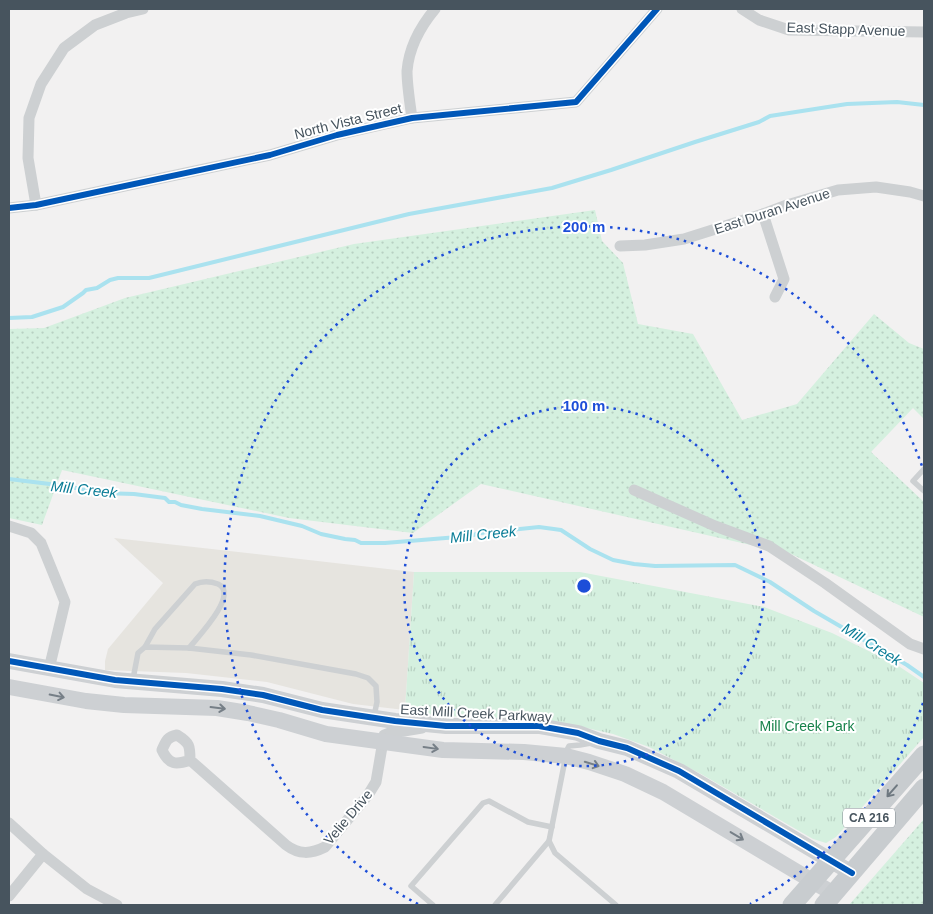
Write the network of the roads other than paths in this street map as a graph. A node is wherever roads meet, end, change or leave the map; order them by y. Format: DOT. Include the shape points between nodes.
graph roads {
  1 [pos="143,9"];
  2 [pos="435,9"];
  3 [pos="656,9"];
  4 [pos="742,9"];
  5 [pos="924,32"];
  6 [pos="412,118"];
  7 [pos="924,196"];
  8 [pos="36,205"];
  9 [pos="9,208"];
  10 [pos="763,214"];
  11 [pos="620,246"];
  12 [pos="775,296"];
  13 [pos="924,469"];
  14 [pos="634,490"];
  15 [pos="924,491"];
  16 [pos="9,526"];
  17 [pos="145,647"];
  18 [pos="188,648"];
  19 [pos="924,649"];
  20 [pos="9,661"];
  21 [pos="49,668"];
  22 [pos="132,681"];
  23 [pos="9,687"];
  24 [pos="373,718"];
  25 [pos="436,725"];
  26 [pos="383,741"];
  27 [pos="599,741"];
  28 [pos="924,755"];
  29 [pos="566,756"];
  30 [pos="190,760"];
  31 [pos="924,788"];
  32 [pos="9,823"];
  33 [pos="552,827"];
  34 [pos="549,841"];
  35 [pos="43,854"];
  36 [pos="831,861"];
  37 [pos="852,873"];
  38 [pos="813,881"];
  39 [pos="9,896"];
  40 [pos="829,900"];
  41 [pos="117,905"];
  42 [pos="433,905"];
  43 [pos="495,905"];
  44 [pos="616,905"];
  45 [pos="792,905"];
  1 -- 8 [label="street" via="95,25 64,48 41,84 29,118 28,158"];
  2 -- 6 [label="street" via="412,46 407,72"];
  3 -- 6 [label="street, North Vista Street" via="576,102"];
  4 -- 5 [label="street, East Stapp Avenue" via="760,20 789,30"];
  6 -- 8 [label="street, North Vista Street" via="270,155"];
  7 -- 10 [label="street, East Duran Avenue" via="876,187 838,190"];
  8 -- 9 [label="street, North Vista Street"];
  10 -- 11 [label="street, East Duran Avenue" via="684,239"];
  10 -- 12 [label="street" via="784,279"];
  13 -- 15 [label="lane" via="913,481"];
  14 -- 19 [label="street" via="769,546 910,644"];
  16 -- 21 [label="street" via="31,533 41,543 65,602"];
  17 -- 18 [label="lane"];
  17 -- 18 [label="lane" via="155,629 195,584 202,581 216,583 224,592 221,606"];
  17 -- 22 [label="lane" via="138,653"];
  18 -- 24 [label="lane" via="251,655 368,678 376,686"];
  20 -- 21 [label="street, East Mill Creek Parkway"];
  21 -- 22 [label="street, East Mill Creek Parkway"];
  22 -- 24 [label="street, East Mill Creek Parkway" via="263,695 322,710"];
  23 -- 26 [label="street, one-way" via="124,705 217,708 326,734"];
  24 -- 25 [label="street, East Mill Creek Parkway"];
  25 -- 26 [label="street" via="386,734"];
  25 -- 27 [label="street, East Mill Creek Parkway" via="539,726 578,733"];
  26 -- 29 [label="street, one-way" via="443,750"];
  26 -- 30 [label="street, Velie Drive" via="376,782 368,796 325,846 303,853 286,845"];
  27 -- 29 [label="lane" via="570,746"];
  27 -- 36 [label="street, East Mill Creek Parkway" via="627,748 679,771"];
  28 -- 36 [label="main road, CA 216, one-way"];
  29 -- 33 [label="lane"];
  29 -- 38 [label="street, one-way" via="625,774 664,792"];
  31 -- 37 [label="main road, CA 216"];
  32 -- 35 [label="street"];
  33 -- 34 [label="lane"];
  33 -- 42 [label="lane" via="528,822 490,801 483,803 411,886"];
  34 -- 43 [label="lane"];
  34 -- 44 [label="lane" via="555,853"];
  35 -- 39 [label="street"];
  35 -- 41 [label="street" via="86,889"];
  36 -- 37 [label="street, East Mill Creek Parkway"];
  36 -- 38 [label="main road, CA 216"];
  37 -- 40 [label="main road, CA 216"];
  38 -- 40 [label="street"];
  38 -- 45 [label="main road, CA 216"];
}
